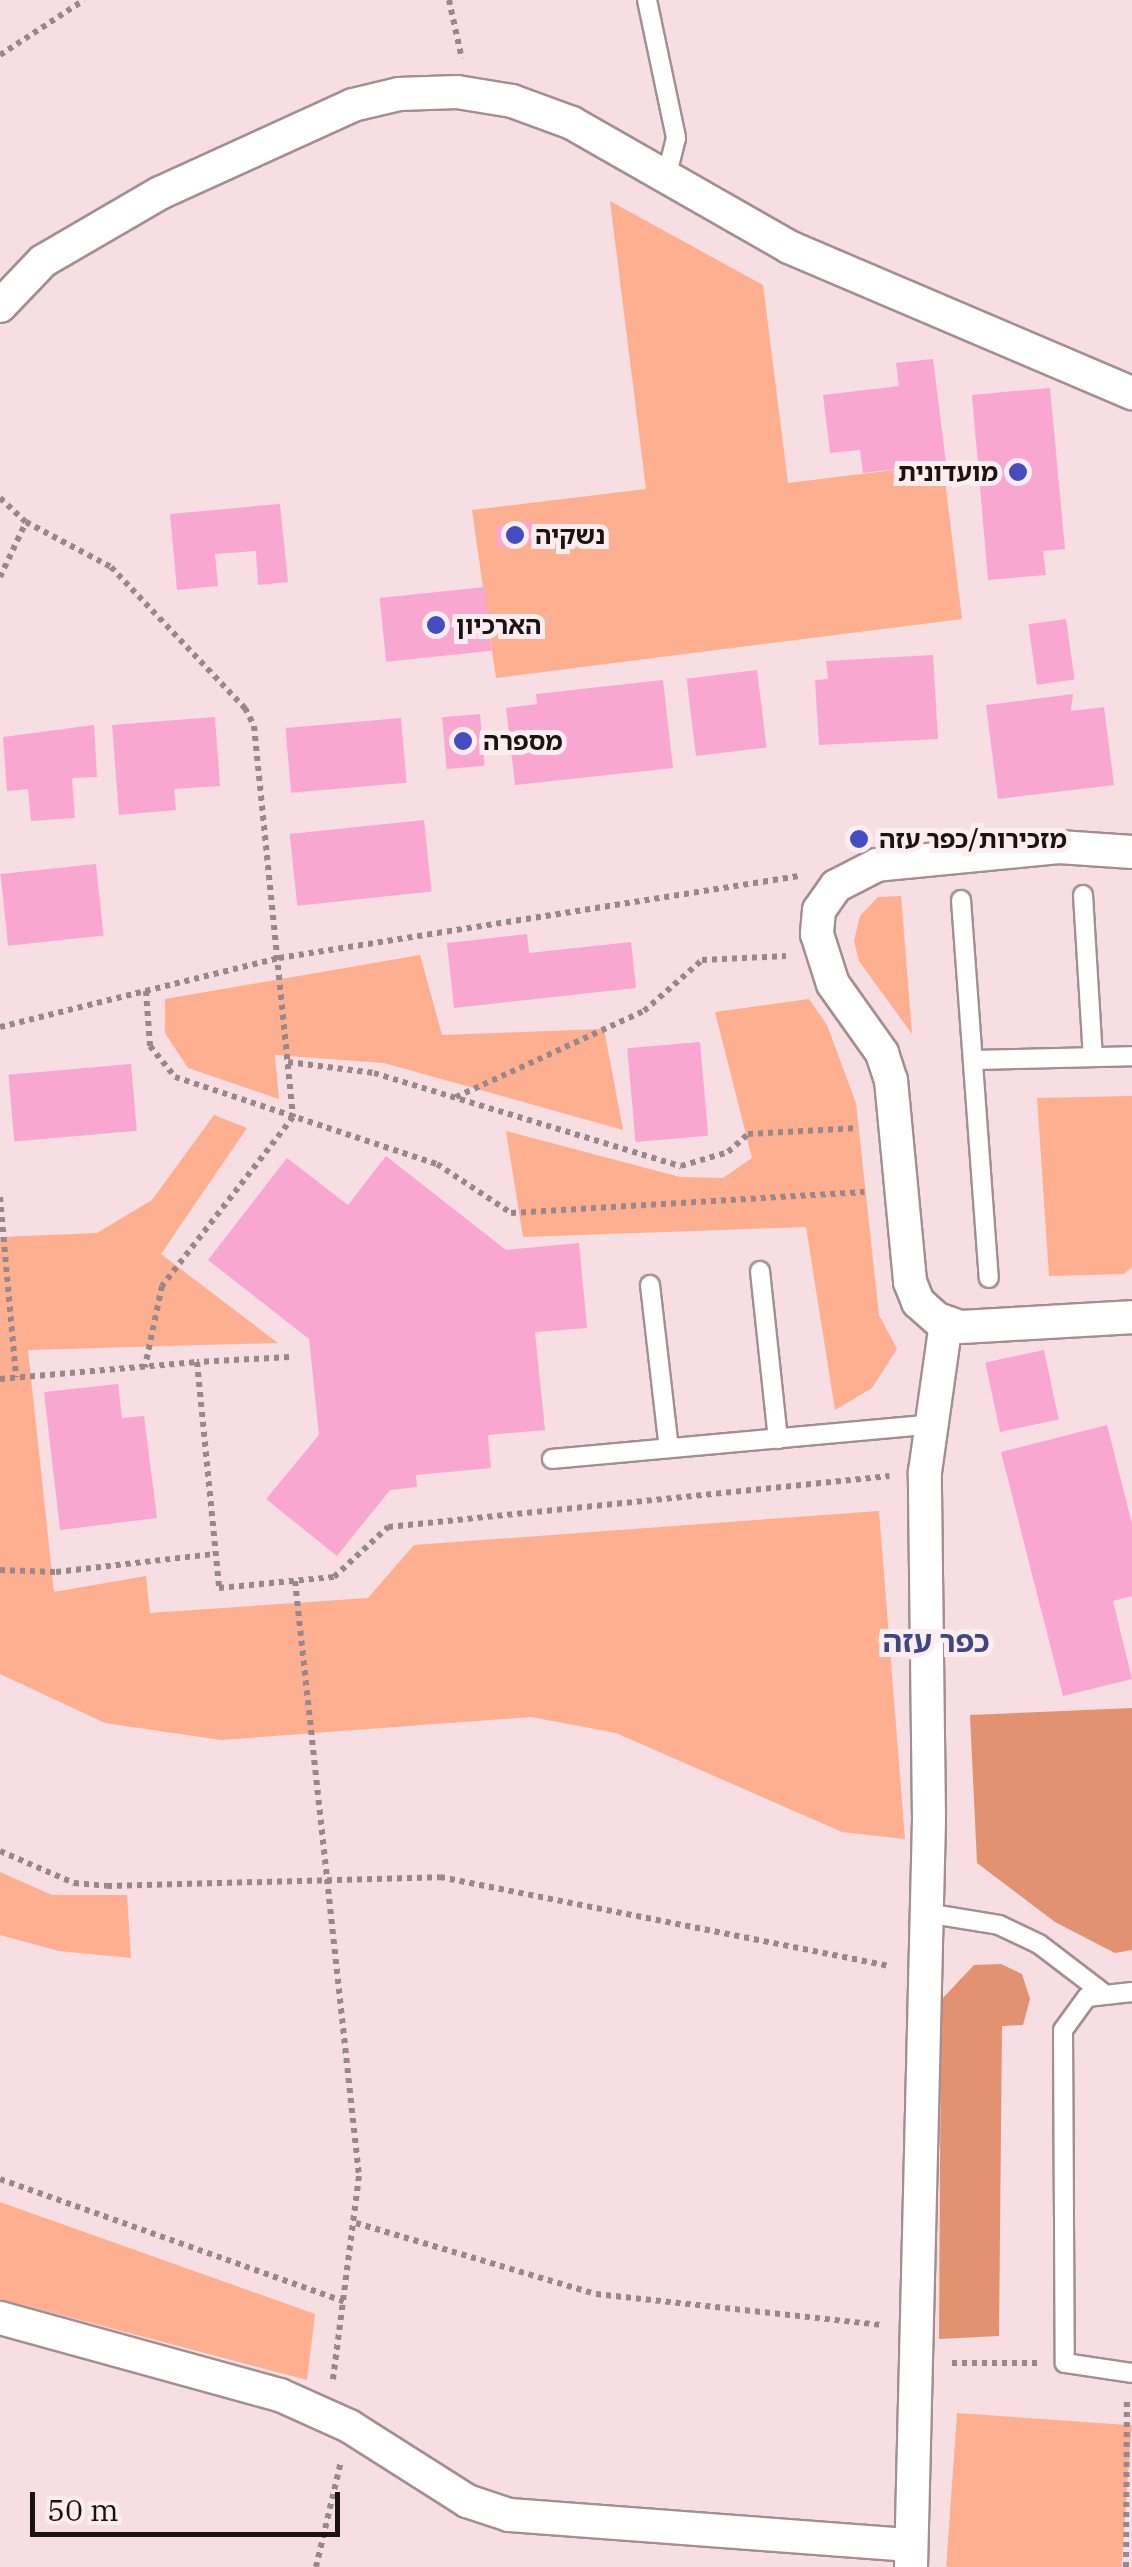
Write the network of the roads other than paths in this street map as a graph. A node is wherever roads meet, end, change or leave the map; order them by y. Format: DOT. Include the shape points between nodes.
graph roads {
  1 [pos="647,0"];
  2 [pos="666,178"];
  3 [pos="0,306"];
  4 [pos="1132,393"];
  5 [pos="1132,852"];
  6 [pos="1083,895"];
  7 [pos="961,900"];
  8 [pos="1092,1056"];
  9 [pos="1132,1056"];
  10 [pos="973,1060"];
  11 [pos="760,1271"];
  12 [pos="989,1278"];
  13 [pos="650,1285"];
  14 [pos="1132,1317"];
  15 [pos="946,1322"];
  16 [pos="929,1425"];
  17 [pos="778,1438"];
  18 [pos="668,1448"];
  19 [pos="552,1458"];
  20 [pos="926,1913"];
  21 [pos="1102,1992"];
  22 [pos="1132,1992"];
  23 [pos="0,2318"];
  24 [pos="1130,2367"];
  25 [pos="911,2556"];
  1 -- 2 [label="lane" via="676,138"];
  2 -- 3 [label="street" via="572,123 470,95 398,94 276,138 95,227 43,261"];
  2 -- 4 [label="street" via="788,247"];
  5 -- 15 [label="street" via="1059,847 854,872 819,910 821,954 833,984 882,1053 910,1282 918,1302"];
  6 -- 8 [label="lane"];
  7 -- 10 [label="lane"];
  8 -- 9 [label="lane"];
  8 -- 10 [label="lane"];
  10 -- 12 [label="lane"];
  11 -- 17 [label="lane"];
  13 -- 18 [label="lane"];
  14 -- 15 [label="street" via="960,1327"];
  15 -- 16 [label="street"];
  16 -- 17 [label="lane"];
  16 -- 20 [label="street"];
  17 -- 18 [label="lane"];
  18 -- 19 [label="lane"];
  20 -- 21 [label="lane" via="1000,1924"];
  20 -- 25 [label="street"];
  21 -- 22 [label="lane"];
  21 -- 24 [label="lane" via="1071,2012 1063,2030 1066,2363"];
  23 -- 25 [label="street" via="168,2360 338,2421 467,2501 538,2521"];
}
